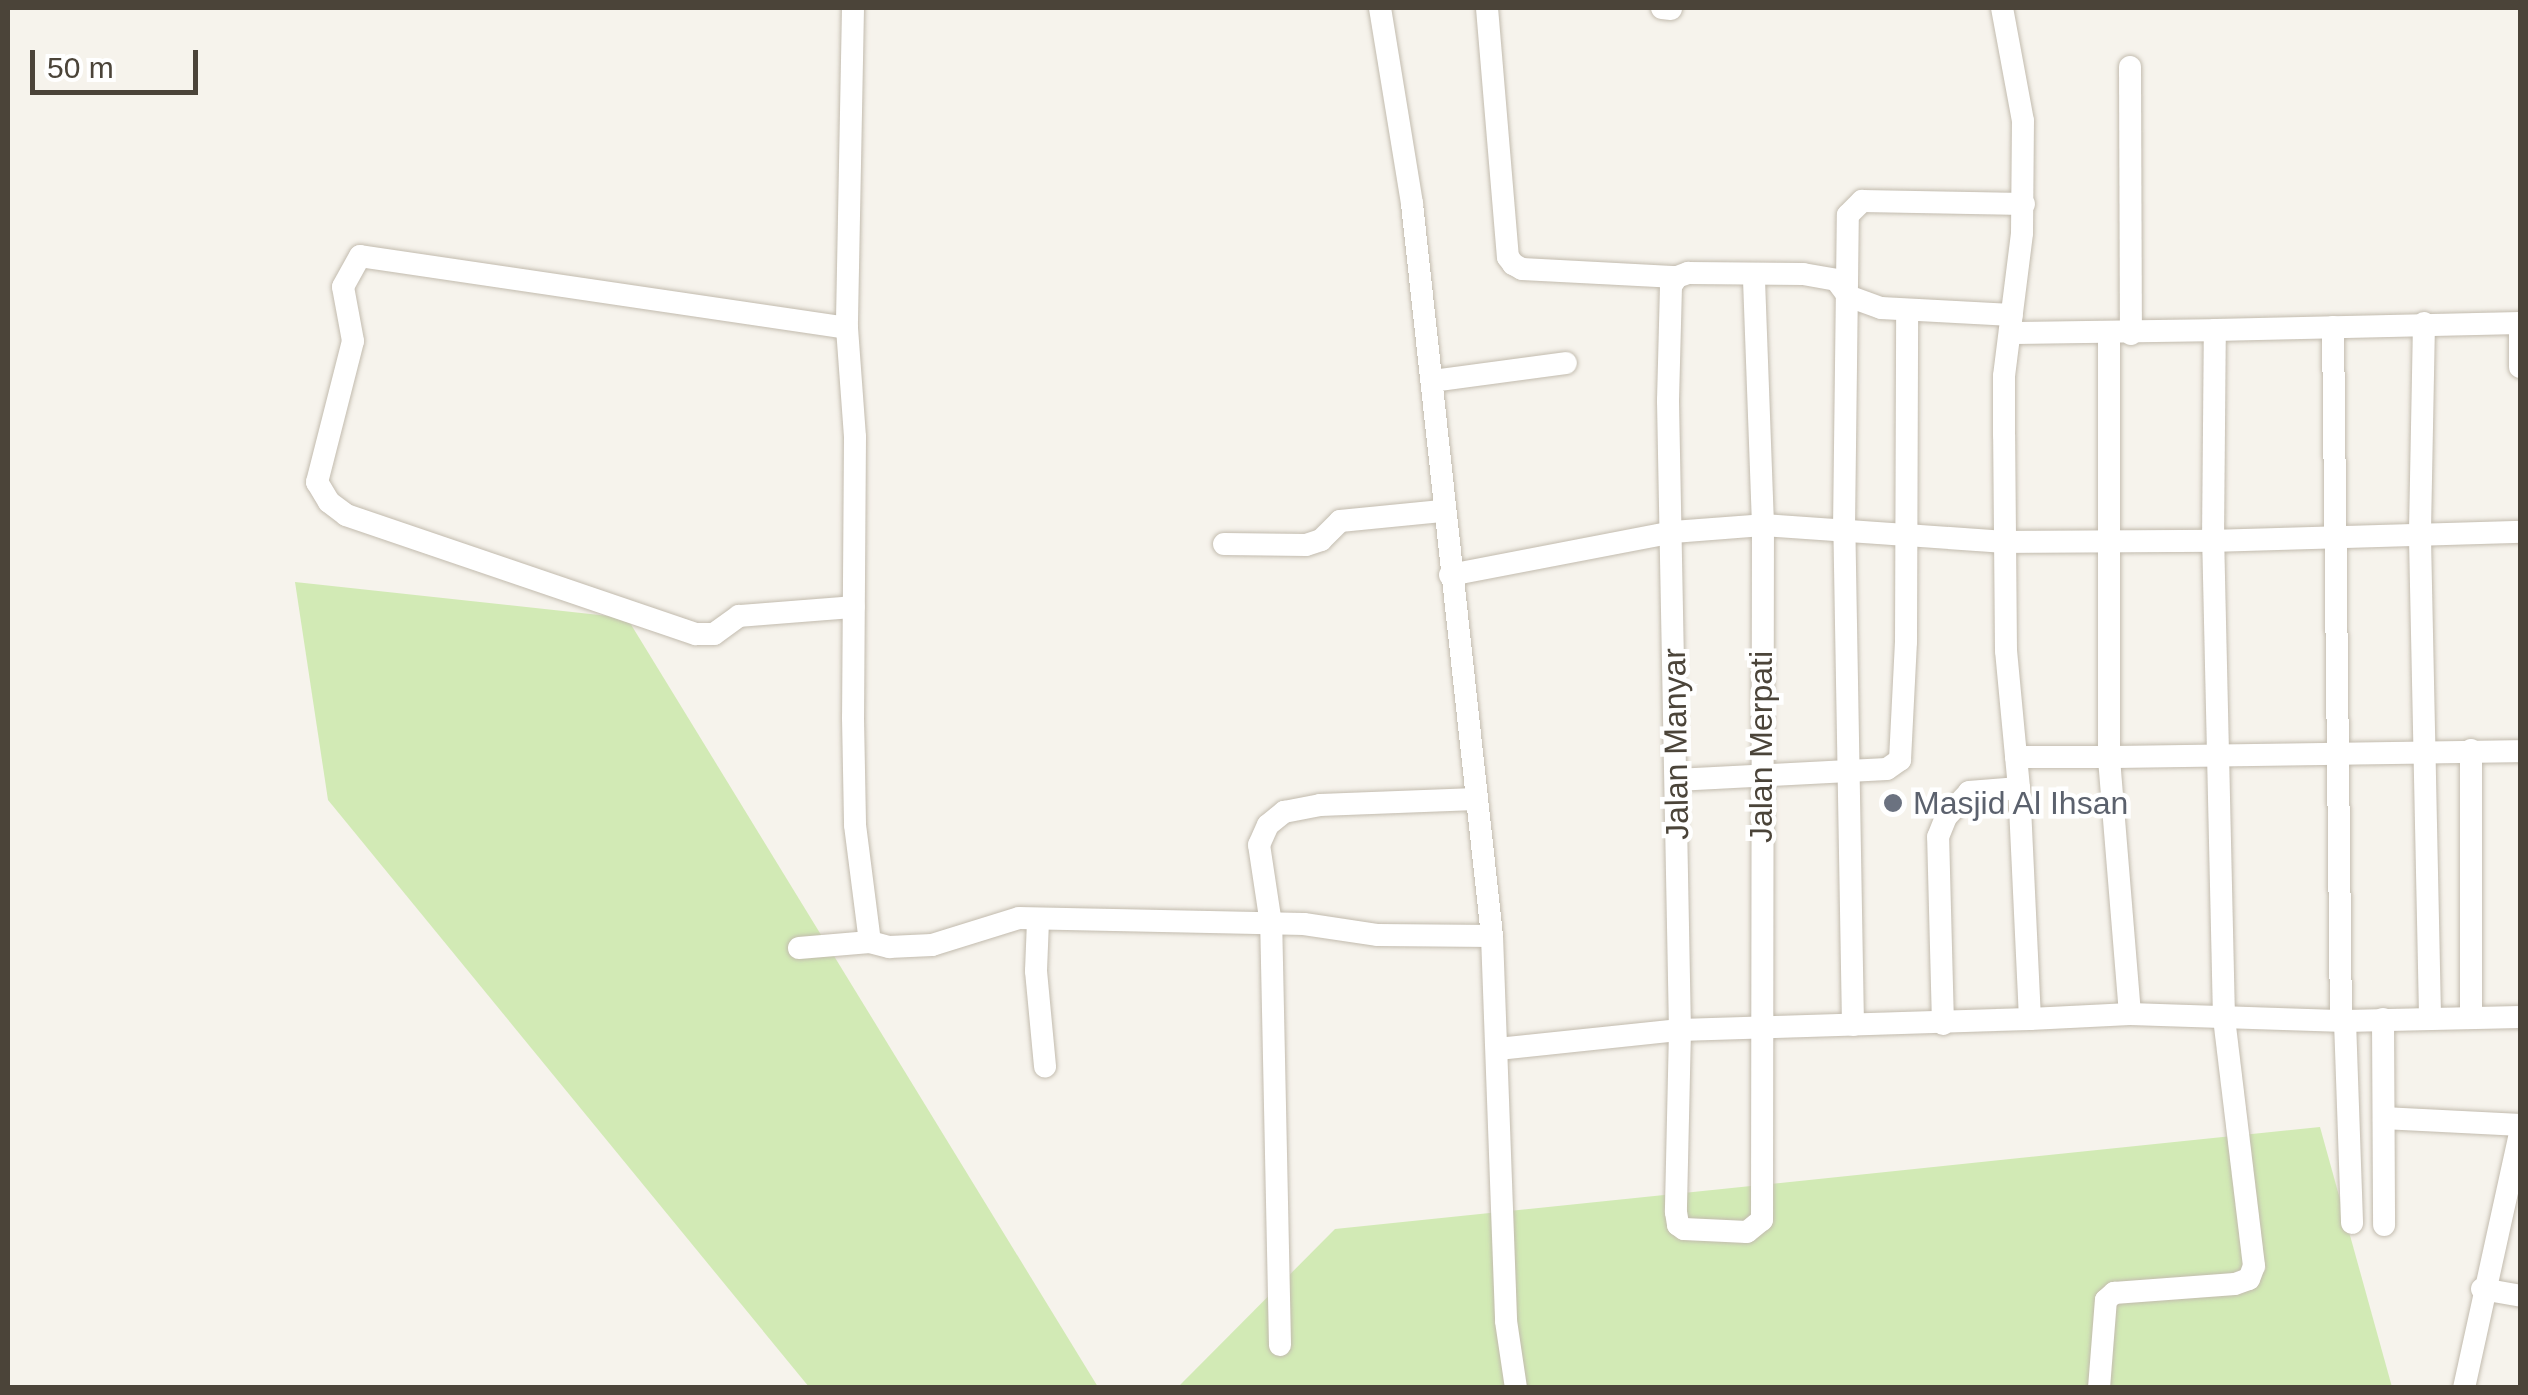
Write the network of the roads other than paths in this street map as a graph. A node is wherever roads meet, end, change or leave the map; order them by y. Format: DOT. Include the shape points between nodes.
graph roads {
  1 [pos="853,8"];
  2 [pos="1380,8"];
  3 [pos="1488,8"];
  4 [pos="1662,8"];
  5 [pos="2002,8"];
  6 [pos="1671,9"];
  7 [pos="2130,67"];
  8 [pos="2024,204"];
  9 [pos="1754,275"];
  10 [pos="1677,277"];
  11 [pos="1848,296"];
  12 [pos="1907,311"];
  13 [pos="2424,323"];
  14 [pos="2520,323"];
  15 [pos="2011,324"];
  16 [pos="2333,327"];
  17 [pos="847,328"];
  18 [pos="2215,330"];
  19 [pos="2120,334"];
  20 [pos="1566,363"];
  21 [pos="2520,367"];
  22 [pos="1433,381"];
  23 [pos="1442,511"];
  24 [pos="1763,526"];
  25 [pos="1844,529"];
  26 [pos="1673,532"];
  27 [pos="2520,532"];
  28 [pos="1907,534"];
  29 [pos="2332,538"];
  30 [pos="2420,538"];
  31 [pos="2213,541"];
  32 [pos="2005,542"];
  33 [pos="2108,542"];
  34 [pos="1224,544"];
  35 [pos="1450,575"];
  36 [pos="854,607"];
  37 [pos="2471,750"];
  38 [pos="2520,751"];
  39 [pos="2338,752"];
  40 [pos="2425,752"];
  41 [pos="2109,756"];
  42 [pos="2218,756"];
  43 [pos="2016,757"];
  44 [pos="1846,768"];
  45 [pos="1760,772"];
  46 [pos="1676,780"];
  47 [pos="2019,788"];
  48 [pos="1476,799"];
  49 [pos="1038,921"];
  50 [pos="1271,924"];
  51 [pos="1492,936"];
  52 [pos="870,942"];
  53 [pos="799,948"];
  54 [pos="2130,1014"];
  55 [pos="2471,1016"];
  56 [pos="2520,1017"];
  57 [pos="2030,1018"];
  58 [pos="2224,1018"];
  59 [pos="2430,1018"];
  60 [pos="2383,1019"];
  61 [pos="2343,1021"];
  62 [pos="1943,1024"];
  63 [pos="1853,1025"];
  64 [pos="1764,1026"];
  65 [pos="1680,1030"];
  66 [pos="1498,1049"];
  67 [pos="1045,1067"];
  68 [pos="2384,1118"];
  69 [pos="2520,1126"];
  70 [pos="2520,1133"];
  71 [pos="1676,1212"];
  72 [pos="2352,1222"];
  73 [pos="2384,1226"];
  74 [pos="2482,1290"];
  75 [pos="2520,1296"];
  76 [pos="1280,1345"];
  77 [pos="1516,1388"];
  78 [pos="2099,1388"];
  79 [pos="2464,1388"];
  1 -- 17 [label="street"];
  2 -- 22 [label="street"];
  3 -- 10 [label="street" via="1513,264"];
  4 -- 6 [label="street"];
  5 -- 8 [label="street" via="2021,106"];
  7 -- 19 [label="street"];
  8 -- 11 [label="street" via="1862,201 1848,215"];
  8 -- 15 [label="street"];
  9 -- 10 [label="street"];
  9 -- 11 [label="street" via="1836,280"];
  9 -- 24 [label="street, Jalan Merpati"];
  10 -- 26 [label="street, Jalan Manyar" via="1671,286 1668,401"];
  11 -- 12 [label="street"];
  11 -- 25 [label="street"];
  12 -- 15 [label="street"];
  12 -- 28 [label="street"];
  13 -- 14 [label="street"];
  13 -- 16 [label="street"];
  13 -- 30 [label="street"];
  14 -- 21 [label="street"];
  15 -- 19 [label="street"];
  15 -- 32 [label="street" via="2004,376"];
  16 -- 18 [label="street"];
  16 -- 29 [label="street"];
  17 -- 36 [label="street" via="855,437"];
  17 -- 36 [label="street" via="360,256 343,287 353,340 317,482 346,515 696,634 714,634 739,616"];
  18 -- 19 [label="street"];
  18 -- 31 [label="street"];
  19 -- 33 [label="street"];
  20 -- 22 [label="street"];
  22 -- 23 [label="street"];
  23 -- 34 [label="street" via="1340,522 1306,545"];
  23 -- 35 [label="street"];
  24 -- 25 [label="street"];
  24 -- 26 [label="street"];
  24 -- 45 [label="street, Jalan Merpati"];
  25 -- 28 [label="street"];
  25 -- 44 [label="street"];
  26 -- 35 [label="street"];
  26 -- 46 [label="street, Jalan Manyar"];
  27 -- 30 [label="street"];
  28 -- 32 [label="street"];
  28 -- 44 [label="street" via="1903,754 1887,769"];
  29 -- 30 [label="street"];
  29 -- 31 [label="street"];
  29 -- 39 [label="street"];
  30 -- 40 [label="street"];
  31 -- 33 [label="street"];
  31 -- 42 [label="street"];
  32 -- 33 [label="street"];
  32 -- 43 [label="street"];
  33 -- 41 [label="street"];
  35 -- 48 [label="street"];
  36 -- 52 [label="street" via="856,826"];
  37 -- 38 [label="street"];
  37 -- 40 [label="street"];
  37 -- 55 [label="street"];
  39 -- 40 [label="street"];
  39 -- 42 [label="street"];
  39 -- 61 [label="street"];
  40 -- 59 [label="street"];
  41 -- 42 [label="street"];
  41 -- 43 [label="street"];
  41 -- 54 [label="street"];
  42 -- 58 [label="street"];
  43 -- 47 [label="street"];
  44 -- 45 [label="street"];
  44 -- 63 [label="street"];
  45 -- 46 [label="street"];
  45 -- 64 [label="street, Jalan Merpati"];
  46 -- 65 [label="street, Jalan Manyar"];
  47 -- 57 [label="street"];
  47 -- 62 [label="street" via="1969,792 1938,837"];
  48 -- 50 [label="street" via="1284,812 1268,824 1259,846"];
  48 -- 51 [label="street"];
  49 -- 50 [label="street"];
  49 -- 52 [label="street" via="1000,922 932,945"];
  49 -- 67 [label="street"];
  50 -- 51 [label="street" via="1378,935"];
  50 -- 76 [label="street"];
  51 -- 66 [label="street"];
  52 -- 53 [label="street"];
  54 -- 57 [label="street"];
  54 -- 58 [label="street"];
  55 -- 56 [label="street"];
  55 -- 59 [label="street"];
  57 -- 62 [label="street"];
  58 -- 61 [label="street"];
  58 -- 78 [label="street" via="2254,1266 2249,1278 2235,1284 2114,1293 2106,1300"];
  59 -- 60 [label="street"];
  60 -- 61 [label="street"];
  60 -- 68 [label="street"];
  61 -- 72 [label="street"];
  62 -- 63 [label="street"];
  63 -- 64 [label="street"];
  64 -- 65 [label="street"];
  64 -- 71 [label="street, Jalan Merpati" via="1762,1220 1747,1232 1684,1230"];
  65 -- 66 [label="street"];
  65 -- 71 [label="street, Jalan Manyar"];
  66 -- 77 [label="street" via="1506,1322"];
  68 -- 69 [label="street"];
  68 -- 73 [label="street"];
  70 -- 74 [label="street"];
  74 -- 75 [label="street"];
  74 -- 79 [label="street"];
}
